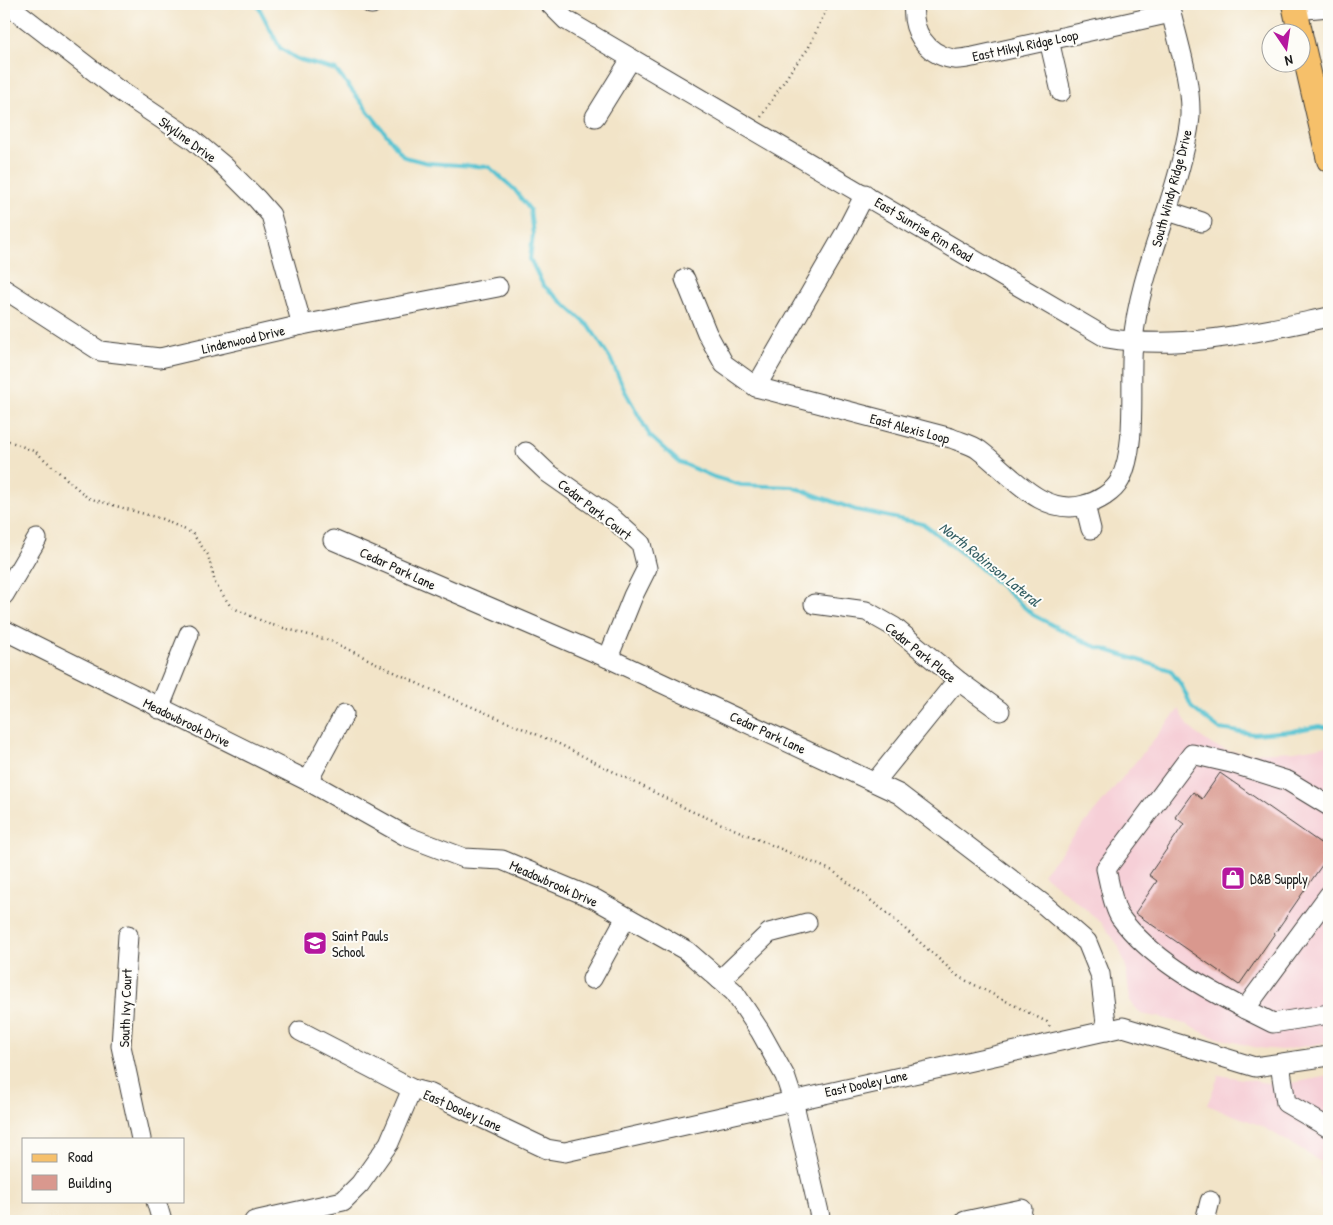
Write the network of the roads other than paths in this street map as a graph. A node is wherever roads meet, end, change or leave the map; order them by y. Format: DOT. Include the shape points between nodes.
graph roads {
  1 [pos="7,4"];
  2 [pos="550,4"];
  3 [pos="914,4"];
  4 [pos="1295,7"];
  5 [pos="1329,7"];
  6 [pos="1170,8"];
  7 [pos="1298,22"];
  8 [pos="1049,40"];
  9 [pos="631,59"];
  10 [pos="1310,70"];
  11 [pos="1061,92"];
  12 [pos="595,117"];
  13 [pos="1325,125"];
  14 [pos="1329,160"];
  15 [pos="865,194"];
  16 [pos="1168,211"];
  17 [pos="1202,222"];
  18 [pos="685,279"];
  19 [pos="498,287"];
  20 [pos="4,289"];
  21 [pos="1329,317"];
  22 [pos="302,325"];
  23 [pos="1133,342"];
  24 [pos="756,387"];
  25 [pos="526,452"];
  26 [pos="1086,505"];
  27 [pos="1091,529"];
  28 [pos="37,539"];
  29 [pos="333,540"];
  30 [pos="4,595"];
  31 [pos="814,604"];
  32 [pos="4,630"];
  33 [pos="189,634"];
  34 [pos="608,658"];
  35 [pos="960,682"];
  36 [pos="159,709"];
  37 [pos="1000,711"];
  38 [pos="344,714"];
  39 [pos="308,781"];
  40 [pos="875,782"];
  41 [pos="1329,806"];
  42 [pos="1329,895"];
  43 [pos="626,917"];
  44 [pos="807,923"];
  45 [pos="128,936"];
  46 [pos="592,979"];
  47 [pos="720,980"];
  48 [pos="1245,1009"];
  49 [pos="1329,1014"];
  50 [pos="300,1031"];
  51 [pos="1107,1031"];
  52 [pos="1329,1056"];
  53 [pos="1280,1064"];
  54 [pos="412,1089"];
  55 [pos="793,1100"];
  56 [pos="1329,1128"];
  57 [pos="141,1138"];
  58 [pos="1210,1201"];
  59 [pos="156,1202"];
  60 [pos="1022,1209"];
  61 [pos="162,1221"];
  62 [pos="254,1221"];
  63 [pos="821,1221"];
  64 [pos="965,1221"];
  65 [pos="1205,1221"];
  1 -- 22 [label="street, Skyline Drive" via="117,89 193,140 257,199 271,215"];
  2 -- 9 [label="street, East Sunrise Rim Road" via="566,20"];
  3 -- 8 [label="street, East Mikyl Ridge Loop" via="912,18 918,36 931,50 953,59"];
  4 -- 5 [label="street"];
  4 -- 7 [label="main road"];
  6 -- 8 [label="street, East Mikyl Ridge Loop"];
  6 -- 16 [label="street, South Windy Ridge Drive" via="1187,84 1190,115 1187,142"];
  8 -- 11 [label="street"];
  9 -- 12 [label="street"];
  9 -- 15 [label="street, East Sunrise Rim Road"];
  10 -- 13 [label="main road"];
  13 -- 14 [label="main road"];
  15 -- 23 [label="street, East Sunrise Rim Road" via="1107,338"];
  15 -- 24 [label="street"];
  16 -- 17 [label="street"];
  16 -- 23 [label="street, South Windy Ridge Drive" via="1153,254"];
  18 -- 24 [label="street" via="707,333 724,364"];
  19 -- 22 [label="street, Lindenwood Drive"];
  20 -- 22 [label="street, Lindenwood Drive" via="100,350 160,358"];
  21 -- 23 [label="street, East Sunrise Rim Road" via="1246,334"];
  23 -- 26 [label="street, East Alexis Loop" via="1131,452 1120,481 1104,496"];
  24 -- 26 [label="street, East Alexis Loop" via="951,438 978,448 1014,481 1051,506"];
  25 -- 34 [label="street, Cedar Park Court" via="548,473 611,517 641,544 647,568"];
  26 -- 27 [label="street"];
  28 -- 30 [label="street"];
  29 -- 34 [label="street, Cedar Park Lane"];
  31 -- 35 [label="street, Cedar Park Place" via="866,611 894,627"];
  32 -- 36 [label="street, Meadowbrook Drive"];
  33 -- 36 [label="street"];
  34 -- 40 [label="street, Cedar Park Lane"];
  35 -- 37 [label="street"];
  35 -- 40 [label="street, Cedar Park Place" via="951,688"];
  36 -- 39 [label="street, Meadowbrook Drive"];
  38 -- 39 [label="street"];
  39 -- 43 [label="street, Meadowbrook Drive" via="406,836 464,858 502,860"];
  40 -- 51 [label="street, Cedar Park Lane" via="899,794 1042,903 1087,942 1100,974"];
  41 -- 48 [label="street" via="1288,781 1192,754 1106,869 1118,915 1150,948 1205,988"];
  42 -- 48 [label="street"];
  43 -- 46 [label="street"];
  43 -- 47 [label="street, Meadowbrook Drive" via="687,951"];
  44 -- 47 [label="street" via="769,933"];
  45 -- 57 [label="street, South Ivy Court" via="121,1046"];
  47 -- 55 [label="street, Meadowbrook Drive" via="734,992 760,1031 785,1076"];
  48 -- 49 [label="street" via="1273,1023"];
  50 -- 54 [label="street, East Dooley Lane"];
  51 -- 53 [label="street, East Dooley Lane" via="1123,1027 1255,1068"];
  51 -- 55 [label="street, East Dooley Lane"];
  52 -- 53 [label="street, East Dooley Lane"];
  53 -- 56 [label="street" via="1286,1103"];
  54 -- 55 [label="street, East Dooley Lane" via="431,1094 547,1149 565,1152"];
  54 -- 62 [label="street, East Dooley Lane" via="389,1143 360,1184 343,1201"];
  55 -- 63 [label="street, Meadowbrook Drive"];
  58 -- 65 [label="street"];
  59 -- 61 [label="street"];
  60 -- 64 [label="street"];
}
